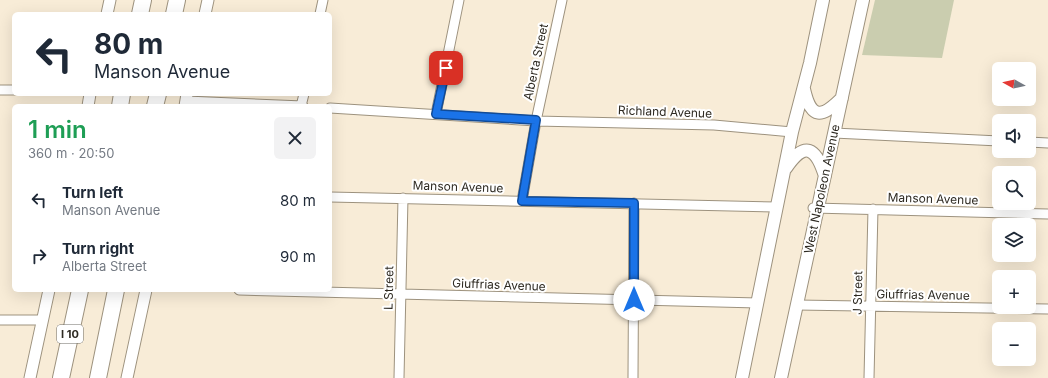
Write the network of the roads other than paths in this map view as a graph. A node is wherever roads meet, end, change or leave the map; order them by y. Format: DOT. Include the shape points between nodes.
graph roads {
  1 [pos="110,0"];
  2 [pos="143,0"];
  3 [pos="177,0"];
  4 [pos="208,0"];
  5 [pos="323,0"];
  6 [pos="460,0"];
  7 [pos="562,0"];
  8 [pos="823,0"];
  9 [pos="863,0"];
  10 [pos="107,12"];
  11 [pos="140,12"];
  12 [pos="174,12"];
  13 [pos="205,12"];
  14 [pos="320,12"];
  15 [pos="803,88"];
  16 [pos="0,90"];
  17 [pos="12,90"];
  18 [pos="842,98"];
  19 [pos="186,100"];
  20 [pos="263,104"];
  21 [pos="332,108"];
  22 [pos="436,114"];
  23 [pos="536,120"];
  24 [pos="792,132"];
  25 [pos="834,133"];
  26 [pos="992,141"];
  27 [pos="1036,142"];
  28 [pos="1048,143"];
  29 [pos="785,170"];
  30 [pos="825,176"];
  31 [pos="332,197"];
  32 [pos="403,198"];
  33 [pos="522,201"];
  34 [pos="634,203"];
  35 [pos="778,207"];
  36 [pos="816,208"];
  37 [pos="872,209"];
  38 [pos="1048,214"];
  39 [pos="49,292"];
  40 [pos="80,292"];
  41 [pos="116,292"];
  42 [pos="146,292"];
  43 [pos="320,292"];
  44 [pos="401,294"];
  45 [pos="634,300"];
  46 [pos="758,303"];
  47 [pos="797,305"];
  48 [pos="870,306"];
  49 [pos="1048,309"];
  50 [pos="0,320"];
  51 [pos="42,320"];
  52 [pos="30,378"];
  53 [pos="61,378"];
  54 [pos="98,378"];
  55 [pos="127,378"];
  56 [pos="399,378"];
  57 [pos="633,378"];
  58 [pos="742,378"];
  59 [pos="781,378"];
  60 [pos="868,378"];
  1 -- 10 [label="street"];
  2 -- 11 [label="highway"];
  3 -- 12 [label="highway"];
  4 -- 13 [label="street"];
  5 -- 14 [label="street"];
  6 -- 22 [label="street"];
  7 -- 23 [label="street, Alberta Street"];
  8 -- 15 [label="main road"];
  9 -- 18 [label="main road, West Napoleon Avenue"];
  15 -- 18 [label="main road" via="806,102 815,112 826,112"];
  15 -- 24 [label="main road"];
  16 -- 17 [label="street"];
  18 -- 25 [label="main road, West Napoleon Avenue"];
  19 -- 20 [label="street"];
  21 -- 22 [label="street"];
  22 -- 23 [label="street, Richland Avenue"];
  23 -- 24 [label="street, Richland Avenue" via="714,125"];
  23 -- 33 [label="street, Alberta Street"];
  24 -- 29 [label="main road"];
  25 -- 26 [label="street"];
  25 -- 30 [label="main road, West Napoleon Avenue"];
  27 -- 28 [label="street"];
  29 -- 30 [label="main road" via="793,158 807,151 818,157"];
  29 -- 35 [label="main road"];
  30 -- 36 [label="main road, West Napoleon Avenue"];
  31 -- 32 [label="street, Manson Avenue"];
  32 -- 33 [label="street, Manson Avenue"];
  32 -- 44 [label="street, L Street"];
  33 -- 34 [label="street, Manson Avenue"];
  34 -- 35 [label="street, Manson Avenue"];
  34 -- 45 [label="street"];
  35 -- 46 [label="main road"];
  36 -- 37 [label="street, Manson Avenue"];
  36 -- 47 [label="main road, West Napoleon Avenue"];
  37 -- 38 [label="street, Manson Avenue"];
  37 -- 48 [label="street, J Street"];
  39 -- 51 [label="street"];
  40 -- 53 [label="highway, I 10"];
  41 -- 54 [label="highway"];
  42 -- 55 [label="street"];
  43 -- 44 [label="street, Giuffrias Avenue"];
  44 -- 45 [label="street, Giuffrias Avenue"];
  44 -- 56 [label="street, L Street"];
  45 -- 46 [label="street, Giuffrias Avenue"];
  45 -- 57 [label="street"];
  46 -- 58 [label="main road"];
  47 -- 48 [label="street, Giuffrias Avenue"];
  47 -- 59 [label="main road, West Napoleon Avenue"];
  48 -- 49 [label="street, Giuffrias Avenue"];
  48 -- 60 [label="street, J Street"];
  50 -- 51 [label="street"];
  51 -- 52 [label="street"];
}
